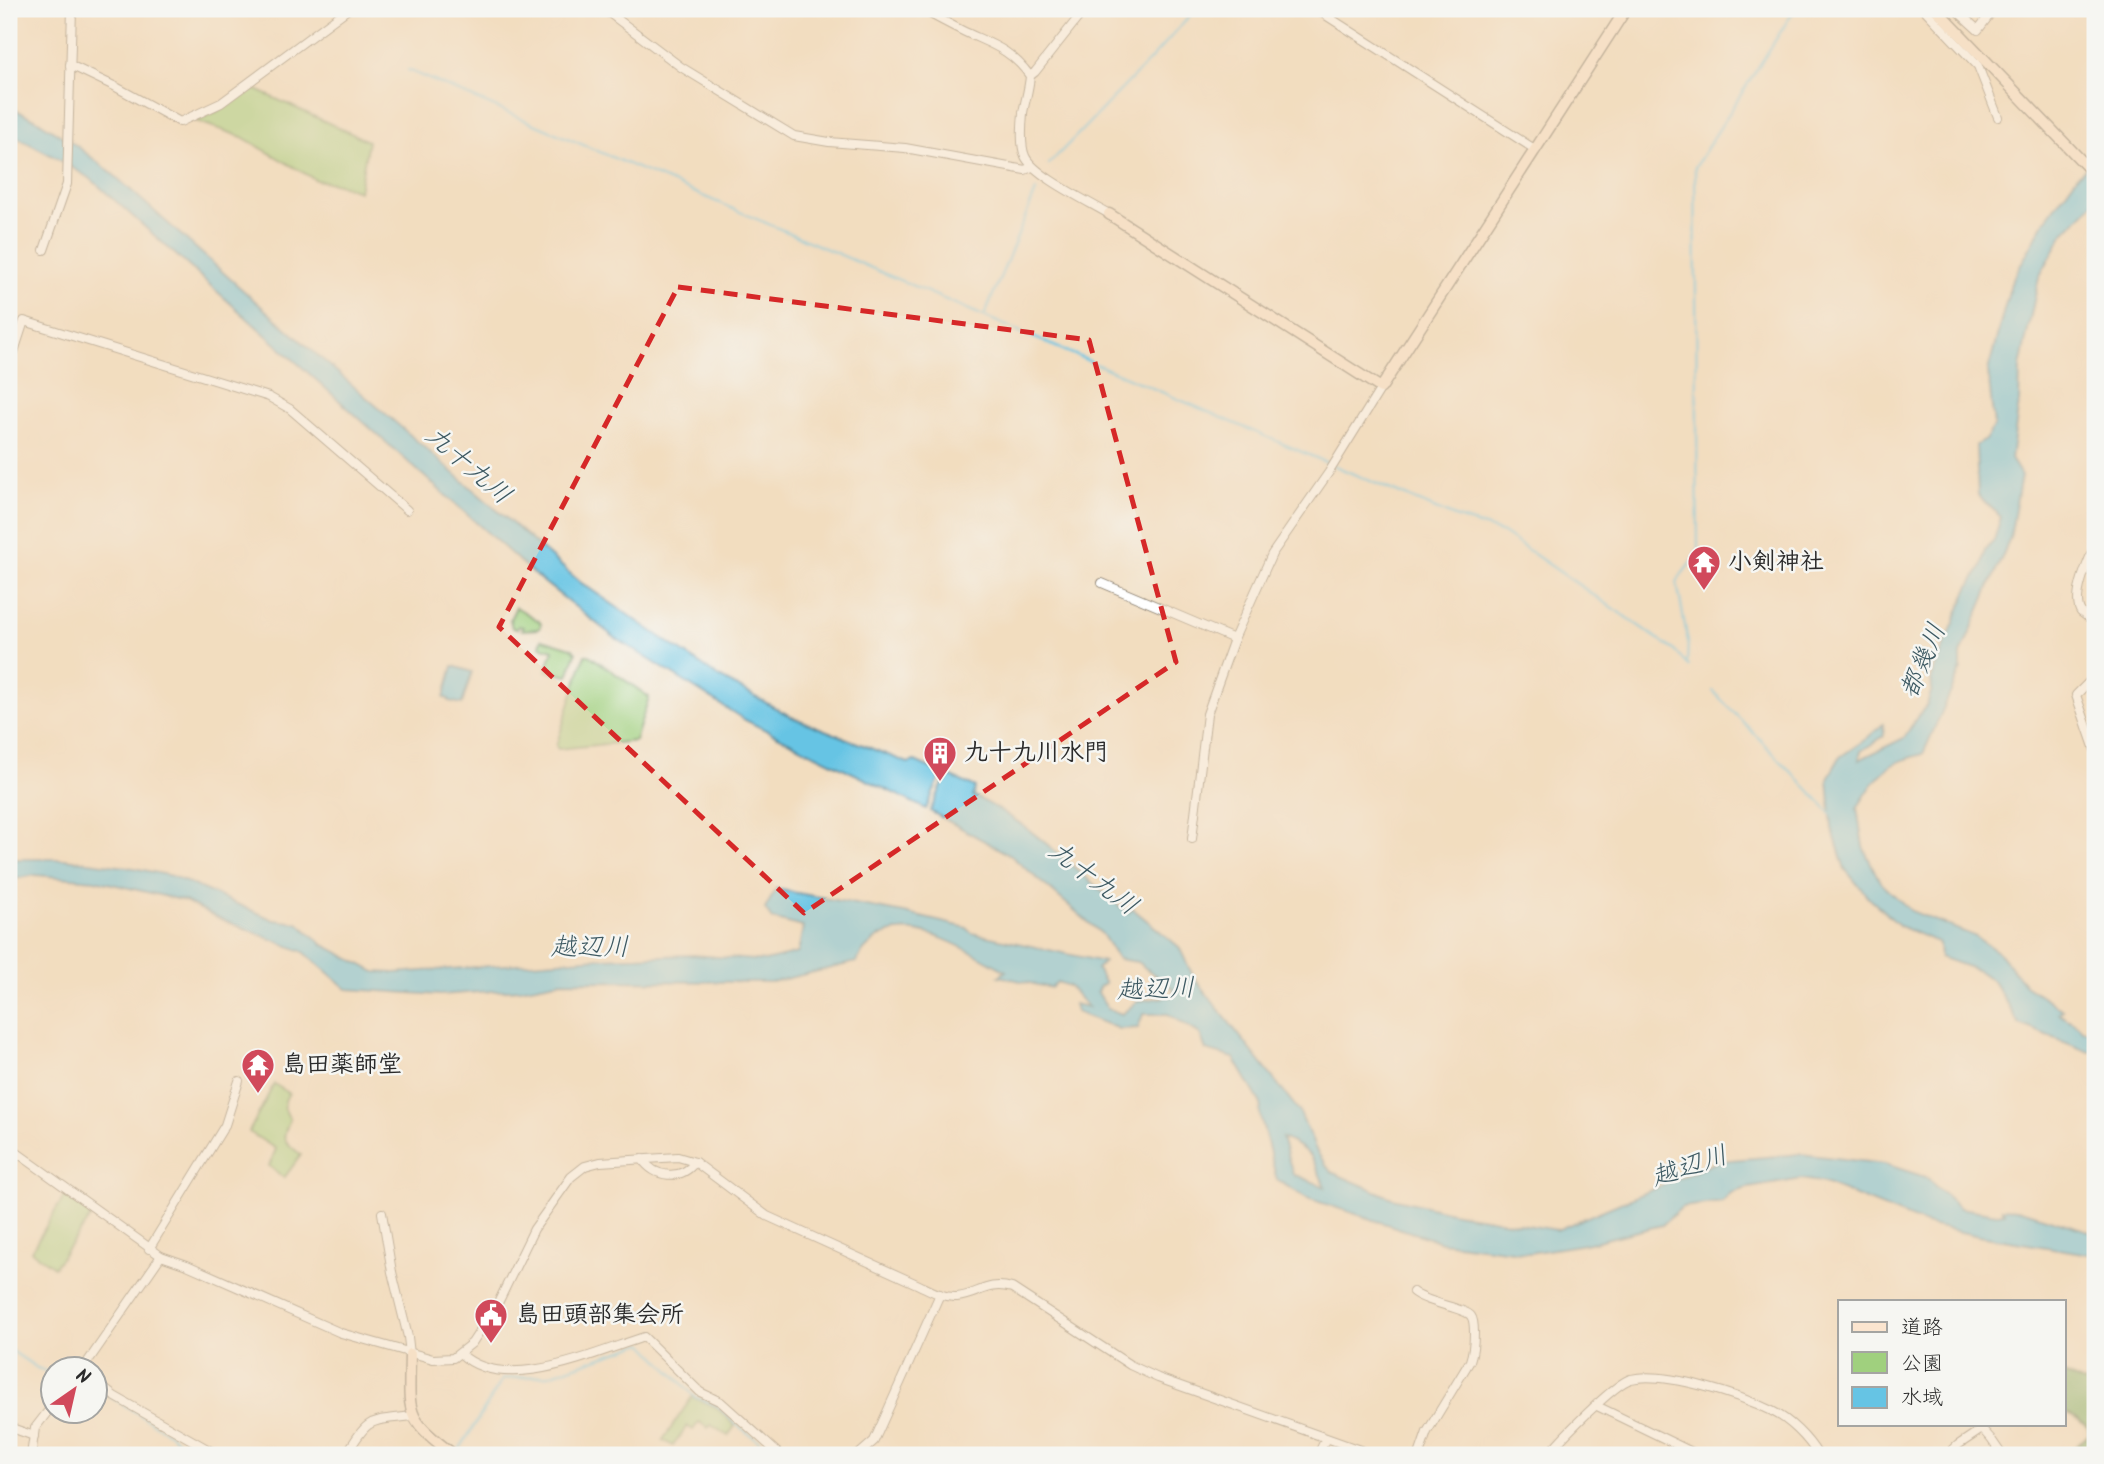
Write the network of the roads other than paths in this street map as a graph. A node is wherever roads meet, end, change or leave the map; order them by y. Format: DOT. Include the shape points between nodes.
graph roads {
  1 [pos="72,9"];
  2 [pos="348,9"];
  3 [pos="604,9"];
  4 [pos="921,9"];
  5 [pos="1086,9"];
  6 [pos="1316,9"];
  7 [pos="1626,9"];
  8 [pos="1924,9"];
  9 [pos="1936,9"];
  10 [pos="1955,9"];
  11 [pos="1994,9"];
  12 [pos="70,65"];
  13 [pos="1030,76"];
  14 [pos="1998,117"];
  15 [pos="1536,150"];
  16 [pos="1032,167"];
  17 [pos="2095,175"];
  18 [pos="1109,214"];
  19 [pos="44,250"];
  20 [pos="9,367"];
  21 [pos="1381,388"];
  22 [pos="407,510"];
  23 [pos="2095,545"];
  24 [pos="1102,583"];
  25 [pos="2095,622"];
  26 [pos="1234,639"];
  27 [pos="2095,676"];
  28 [pos="2095,750"];
  29 [pos="1192,839"];
  30 [pos="239,1081"];
  31 [pos="9,1147"];
  32 [pos="642,1159"];
  33 [pos="695,1162"];
  34 [pos="382,1213"];
  35 [pos="149,1250"];
  36 [pos="160,1256"];
  37 [pos="1413,1292"];
  38 [pos="940,1294"];
  39 [pos="410,1354"];
  40 [pos="461,1354"];
  41 [pos="92,1356"];
  42 [pos="108,1392"];
  43 [pos="1597,1406"];
  44 [pos="412,1416"];
  45 [pos="38,1424"];
  46 [pos="9,1427"];
  47 [pos="34,1437"];
  48 [pos="1325,1440"];
  49 [pos="31,1455"];
  50 [pos="218,1455"];
  51 [pos="346,1455"];
  52 [pos="454,1455"];
  53 [pos="762,1455"];
  54 [pos="770,1455"];
  55 [pos="780,1455"];
  56 [pos="858,1455"];
  57 [pos="1318,1455"];
  58 [pos="1374,1455"];
  59 [pos="1419,1455"];
  60 [pos="1548,1455"];
  61 [pos="1694,1455"];
  62 [pos="1818,1455"];
  63 [pos="1947,1455"];
  64 [pos="2002,1455"];
  1 -- 12 [label="street"];
  2 -- 12 [label="street" via="221,103 180,122"];
  3 -- 16 [label="street" via="681,67 794,136 905,148 1025,170"];
  4 -- 13 [label="street" via="996,45"];
  5 -- 13 [label="street"];
  6 -- 15 [label="street"];
  7 -- 15 [label="street"];
  8 -- 14 [label="street" via="1978,66"];
  9 -- 17 [label="street"];
  10 -- 11 [label="street" via="1978,30"];
  12 -- 19 [label="street" via="66,184"];
  13 -- 16 [label="street" via="1023,144"];
  15 -- 21 [label="street"];
  16 -- 18 [label="street"];
  18 -- 21 [label="street"];
  20 -- 22 [label="street" via="24,321 269,397 290,409"];
  21 -- 26 [label="street" via="1272,554"];
  23 -- 25 [label="street" via="2081,578 2078,601 2081,612"];
  24 -- 26 [label="street"];
  26 -- 29 [label="street" via="1207,714"];
  27 -- 28 [label="street" via="2076,695"];
  30 -- 35 [label="street" via="225,1125"];
  31 -- 35 [label="street"];
  32 -- 33 [label="street" via="677,1157"];
  32 -- 33 [label="street" via="655,1171 674,1176"];
  32 -- 40 [label="street" via="585,1166 564,1184 534,1229 498,1303"];
  33 -- 38 [label="street" via="767,1216"];
  34 -- 39 [label="street"];
  35 -- 36 [label="street"];
  36 -- 39 [label="street" via="341,1333"];
  36 -- 41 [label="street"];
  37 -- 59 [label="street" via="1467,1313 1474,1330 1470,1361 1431,1424"];
  38 -- 48 [label="street" via="957,1297 991,1285 1012,1288 1130,1365"];
  38 -- 56 [label="street" via="874,1441"];
  39 -- 40 [label="street" via="443,1360"];
  39 -- 44 [label="street"];
  40 -- 55 [label="street" via="493,1369 548,1368 644,1338 700,1392 721,1402"];
  42 -- 50 [label="street"];
  43 -- 60 [label="street"];
  43 -- 61 [label="street"];
  43 -- 62 [label="street" via="1629,1379 1697,1384 1772,1411 1808,1439"];
  44 -- 51 [label="street" via="375,1420"];
  44 -- 52 [label="street"];
  45 -- 47 [label="street"];
  46 -- 47 [label="street"];
  47 -- 49 [label="street"];
  48 -- 57 [label="street"];
  48 -- 58 [label="street"];
  53 -- 54 [label="street"];
  63 -- 64 [label="street" via="1982,1429"];
}
